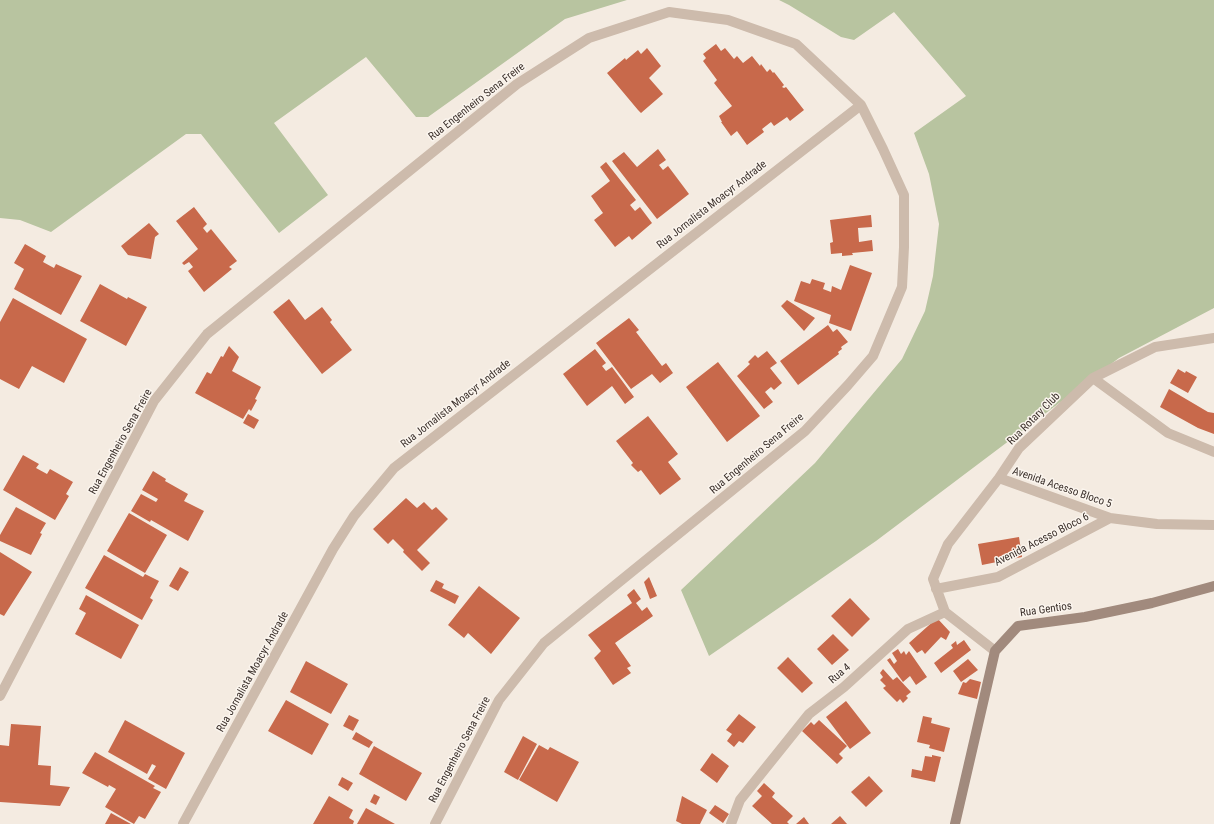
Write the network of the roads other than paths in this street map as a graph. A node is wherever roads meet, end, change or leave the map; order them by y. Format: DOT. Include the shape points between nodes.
graph roads {
  1 [pos="861,105"];
  2 [pos="1214,338"];
  3 [pos="1093,378"];
  4 [pos="1214,452"];
  5 [pos="999,478"];
  6 [pos="1110,518"];
  7 [pos="1214,525"];
  8 [pos="1214,586"];
  9 [pos="936,589"];
  10 [pos="945,612"];
  11 [pos="995,651"];
  12 [pos="0,696"];
  13 [pos="186,823"];
  14 [pos="435,824"];
  15 [pos="731,824"];
  16 [pos="955,824"];
  1 -- 12 [label="street, Rua Engenheiro Sena Freire" via="796,44 728,20 669,12 589,38 517,84 207,334 154,402"];
  1 -- 13 [label="street, Rua Jornalista Moacyr Andrade" via="394,468 354,516 334,548"];
  1 -- 14 [label="street, Rua Engenheiro Sena Freire" via="904,195 902,287 873,356 805,431 544,643 499,700"];
  2 -- 3 [label="street, Rua Rotary Club" via="1155,347"];
  3 -- 4 [label="street" via="1168,433"];
  3 -- 5 [label="street, Rua Rotary Club" via="1018,448"];
  5 -- 6 [label="street, Avenida Acesso Bloco 5"];
  5 -- 9 [label="street, Rua Rotary Club" via="948,544 933,579"];
  6 -- 7 [label="street, Avenida Acesso Bloco 5" via="1157,524"];
  6 -- 9 [label="street, Avenida Acesso Bloco 6" via="998,577"];
  8 -- 11 [label="street, Rua Gentios" via="1152,603 1084,617 1018,626"];
  9 -- 10 [label="street, Rua Rotary Club"];
  10 -- 11 [label="street"];
  10 -- 15 [label="street, Rua 4" via="908,630 844,687 809,714 740,800"];
  11 -- 16 [label="street, Rua Gentios"];
}
